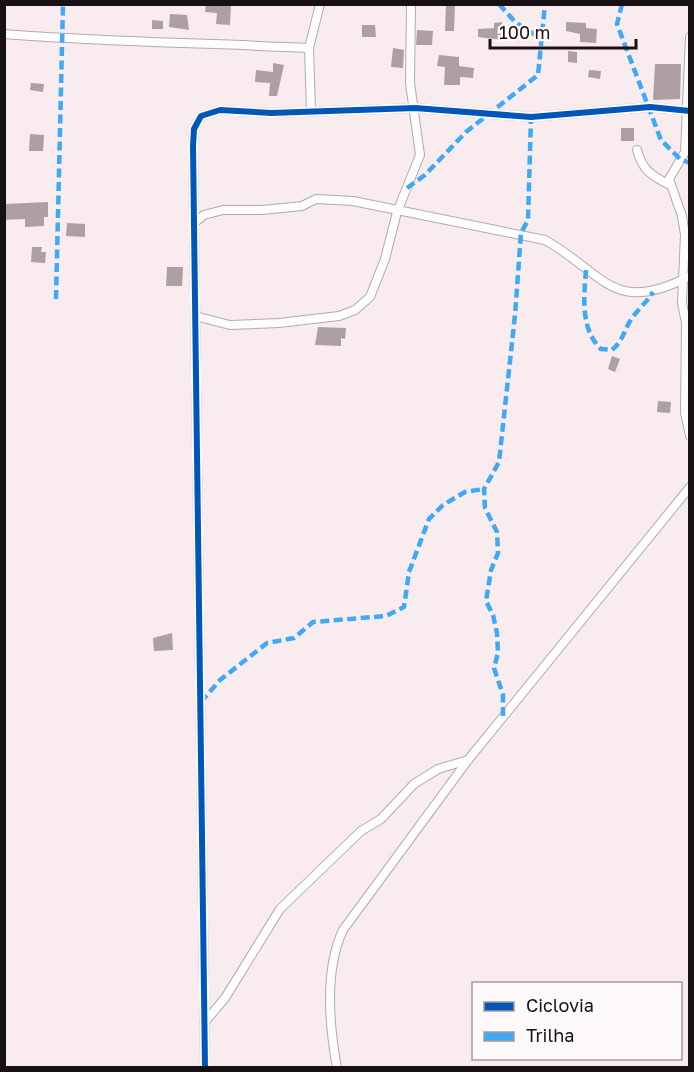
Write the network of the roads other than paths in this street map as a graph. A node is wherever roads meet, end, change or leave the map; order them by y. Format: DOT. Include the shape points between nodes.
graph roads {
  1 [pos="320,4"];
  2 [pos="411,4"];
  3 [pos="4,34"];
  4 [pos="690,37"];
  5 [pos="309,48"];
  6 [pos="415,108"];
  7 [pos="311,111"];
  8 [pos="688,111"];
  9 [pos="637,150"];
  10 [pos="670,185"];
  11 [pos="397,212"];
  12 [pos="194,223"];
  13 [pos="686,277"];
  14 [pos="195,316"];
  15 [pos="690,436"];
  16 [pos="690,488"];
  17 [pos="468,760"];
  18 [pos="204,1023"];
  19 [pos="205,1068"];
  20 [pos="337,1068"];
  1 -- 5 [label="street"];
  2 -- 6 [label="street" via="410,83"];
  3 -- 5 [label="street"];
  4 -- 8 [label="street"];
  5 -- 7 [label="street"];
  6 -- 7 [label="street"];
  6 -- 8 [label="street" via="531,117 650,107"];
  6 -- 11 [label="street" via="420,155"];
  7 -- 12 [label="street" via="219,110 201,116 194,129"];
  8 -- 10 [label="street" via="685,152 669,179"];
  9 -- 10 [label="street" via="648,174"];
  10 -- 13 [label="street" via="682,216"];
  11 -- 12 [label="street" via="353,201 316,199 302,206 223,210 204,215"];
  11 -- 13 [label="street" via="545,240 614,289 653,292"];
  11 -- 14 [label="street" via="370,297 355,310 339,316 256,325"];
  12 -- 14 [label="street"];
  13 -- 15 [label="street" via="682,303 686,323 685,413"];
  14 -- 18 [label="street"];
  16 -- 17 [label="street"];
  17 -- 18 [label="street" via="438,769 414,784 381,819 361,831 280,909 225,998"];
  17 -- 20 [label="street" via="335,946 329,977"];
  18 -- 19 [label="street"];
}
